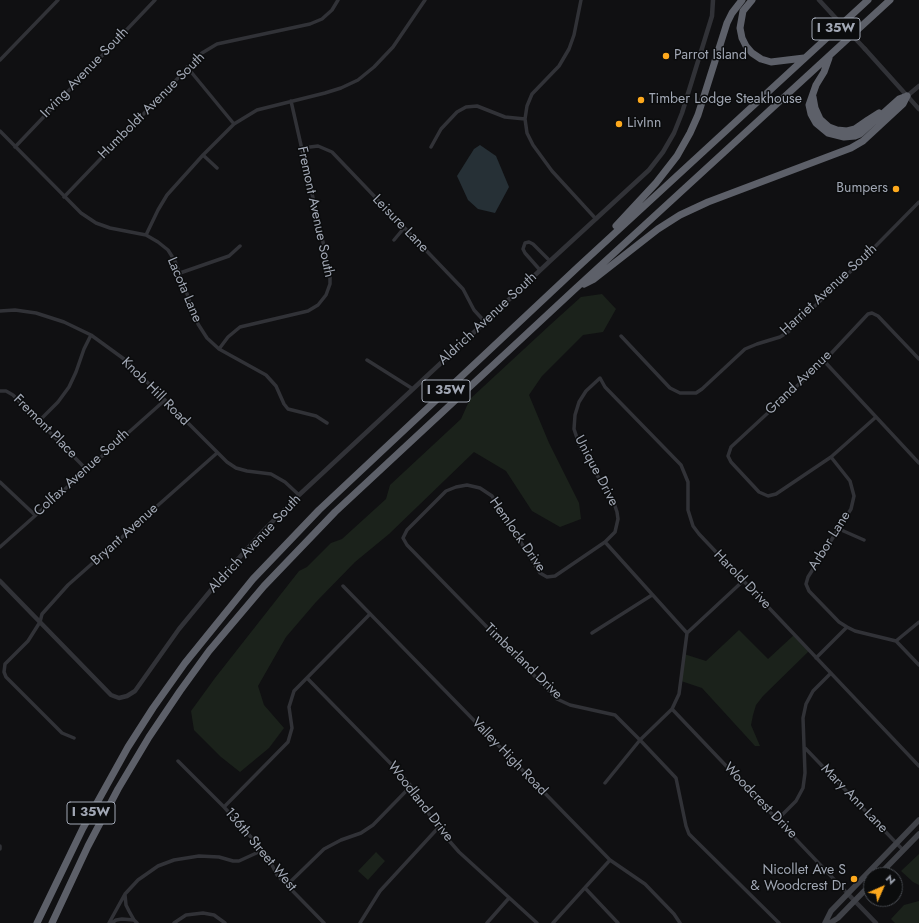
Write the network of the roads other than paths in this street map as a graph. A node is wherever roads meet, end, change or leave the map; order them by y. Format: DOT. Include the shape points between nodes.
graph roads {
  1 [pos="58,0"];
  2 [pos="155,0"];
  3 [pos="338,0"];
  4 [pos="424,0"];
  5 [pos="581,0"];
  6 [pos="713,0"];
  7 [pos="742,0"];
  8 [pos="752,0"];
  9 [pos="819,0"];
  10 [pos="868,0"];
  11 [pos="890,0"];
  12 [pos="830,56"];
  13 [pos="804,58"];
  14 [pos="0,60"];
  15 [pos="187,67"];
  16 [pos="919,86"];
  17 [pos="907,96"];
  18 [pos="291,101"];
  19 [pos="919,109"];
  20 [pos="525,118"];
  21 [pos="234,124"];
  22 [pos="0,131"];
  23 [pos="15,147"];
  24 [pos="431,147"];
  25 [pos="302,148"];
  26 [pos="203,155"];
  27 [pos="217,168"];
  28 [pos="64,197"];
  29 [pos="919,202"];
  30 [pos="596,219"];
  31 [pos="404,228"];
  32 [pos="146,235"];
  33 [pos="394,240"];
  34 [pos="240,246"];
  35 [pos="550,261"];
  36 [pos="578,267"];
  37 [pos="540,270"];
  38 [pos="180,273"];
  39 [pos="575,289"];
  40 [pos="0,311"];
  41 [pos="485,322"];
  42 [pos="91,336"];
  43 [pos="622,336"];
  44 [pos="219,349"];
  45 [pos="919,359"];
  46 [pos="367,360"];
  47 [pos="824,360"];
  48 [pos="600,378"];
  49 [pos="413,389"];
  50 [pos="0,391"];
  51 [pos="164,400"];
  52 [pos="876,417"];
  53 [pos="39,421"];
  54 [pos="327,422"];
  55 [pos="217,453"];
  56 [pos="831,457"];
  57 [pos="919,463"];
  58 [pos="86,469"];
  59 [pos="0,482"];
  60 [pos="299,495"];
  61 [pos="35,515"];
  62 [pos="839,529"];
  63 [pos="864,540"];
  64 [pos="605,542"];
  65 [pos="407,545"];
  66 [pos="0,547"];
  67 [pos="0,581"];
  68 [pos="743,581"];
  69 [pos="343,586"];
  70 [pos="652,595"];
  71 [pos="370,614"];
  72 [pos="40,622"];
  73 [pos="919,622"];
  74 [pos="847,627"];
  75 [pos="592,633"];
  76 [pos="687,633"];
  77 [pos="896,641"];
  78 [pos="816,658"];
  79 [pos="919,665"];
  80 [pos="831,673"];
  81 [pos="307,678"];
  82 [pos="672,708"];
  83 [pos="74,738"];
  84 [pos="640,740"];
  85 [pos="805,748"];
  86 [pos="178,761"];
  87 [pos="919,766"];
  88 [pos="605,783"];
  89 [pos="411,786"];
  90 [pos="224,807"];
  91 [pos="778,819"];
  92 [pos="919,820"];
  93 [pos="438,828"];
  94 [pos="919,834"];
  95 [pos="896,843"];
  96 [pos="262,850"];
  97 [pos="903,850"];
  98 [pos="610,860"];
  99 [pos="887,867"];
  100 [pos="287,885"];
  101 [pos="585,888"];
  102 [pos="863,892"];
  103 [pos="125,894"];
  104 [pos="848,894"];
  105 [pos="509,898"];
  106 [pos="855,900"];
  107 [pos="135,922"];
  108 [pos="37,923"];
  109 [pos="52,923"];
  110 [pos="111,923"];
  111 [pos="174,923"];
  112 [pos="225,923"];
  113 [pos="324,923"];
  114 [pos="360,923"];
  115 [pos="487,923"];
  116 [pos="537,923"];
  117 [pos="553,923"];
  118 [pos="618,923"];
  119 [pos="680,923"];
  120 [pos="779,923"];
  121 [pos="825,923"];
  122 [pos="830,923"];
  123 [pos="876,923"];
  1 -- 14 [label="street"];
  2 -- 23 [label="street, Irving Avenue South"];
  3 -- 15 [label="street, Humboldt Avenue South" via="322,19 310,24 217,44"];
  4 -- 18 [label="street" via="393,47 358,80 341,88"];
  5 -- 20 [label="street" via="569,49 559,66 532,94"];
  6 -- 30 [label="street, Aldrich Avenue South" via="712,16 674,133 649,170"];
  7 -- 36 [label="highway" via="727,23 698,115 677,156 656,183"];
  8 -- 13 [label="highway" via="743,11 740,28 742,38 752,53 771,62"];
  9 -- 17 [label="street, bridge"];
  10 -- 13 [label="highway, I 35W"];
  11 -- 12 [label="highway, I 35W"];
  12 -- 17 [label="highway" via="812,95 810,109 816,123 828,133 838,137 860,134 899,98"];
  12 -- 39 [label="highway, I 35W"];
  13 -- 36 [label="highway, I 35W"];
  15 -- 21 [label="street"];
  15 -- 28 [label="street, Humboldt Avenue South"];
  16 -- 17 [label="street"];
  17 -- 19 [label="street"];
  17 -- 39 [label="highway" via="903,104 863,141 851,148 680,215 594,279"];
  18 -- 21 [label="street" via="257,110"];
  18 -- 25 [label="street, Fremont Avenue South"];
  20 -- 24 [label="street" via="505,117 477,106 466,107 457,112 441,129"];
  20 -- 30 [label="street" via="527,133 552,171"];
  21 -- 26 [label="street"];
  22 -- 23 [label="street, Lacota Lane"];
  23 -- 28 [label="street, Lacota Lane"];
  25 -- 31 [label="street, Leisure Lane" via="318,146 332,152"];
  25 -- 44 [label="street, Fremont Avenue South" via="330,272 330,284 326,295 318,305 308,311 240,327"];
  26 -- 27 [label="street"];
  26 -- 32 [label="street" via="167,195"];
  28 -- 32 [label="street, Lacota Lane" via="96,223"];
  29 -- 43 [label="street, Harriet Avenue South" via="788,332 745,349 696,393 680,393 670,388"];
  30 -- 35 [label="street, Aldrich Avenue South"];
  31 -- 33 [label="street"];
  31 -- 41 [label="street, Leisure Lane" via="463,289 474,310"];
  32 -- 38 [label="street, Lacota Lane" via="168,250"];
  34 -- 38 [label="street" via="229,256"];
  35 -- 37 [label="street, Aldrich Avenue South"];
  35 -- 37 [label="street" via="533,244 525,243 525,252"];
  36 -- 108 [label="highway, I 35W" via="319,510 239,596 185,663 128,747 61,870"];
  37 -- 41 [label="street, Aldrich Avenue South"];
  38 -- 44 [label="street, Lacota Lane" via="198,324 207,338"];
  39 -- 109 [label="highway, I 35W" via="322,524 224,633 180,691 140,752 88,846"];
  40 -- 42 [label="street, Knob Hill Road" via="36,312 64,322"];
  41 -- 49 [label="street, Aldrich Avenue South"];
  42 -- 51 [label="street, Knob Hill Road" via="124,359"];
  42 -- 53 [label="street" via="69,387"];
  44 -- 54 [label="street, Lacota Lane" via="266,375 276,386 288,409 316,416"];
  45 -- 47 [label="street, Grand Avenue" via="872,312"];
  46 -- 49 [label="street"];
  47 -- 52 [label="street"];
  47 -- 56 [label="street, Grand Avenue" via="731,447 728,456 760,492 768,496 776,494"];
  48 -- 64 [label="street, Unique Drive" via="579,402 574,429 580,447 617,512 617,527"];
  48 -- 68 [label="street, Harold Drive" via="605,387 681,465 688,482 688,510 692,526"];
  49 -- 60 [label="street, Aldrich Avenue South"];
  50 -- 53 [label="street, Fremont Place" via="13,395"];
  51 -- 55 [label="street, Knob Hill Road"];
  51 -- 58 [label="street, Colfax Avenue South"];
  52 -- 56 [label="street"];
  52 -- 57 [label="street"];
  53 -- 58 [label="street, Fremont Place"];
  55 -- 60 [label="street, Knob Hill Road" via="236,468 278,477"];
  55 -- 72 [label="street, Bryant Avenue" via="68,585 42,614"];
  56 -- 62 [label="street, Arbor Lane" via="850,481 854,496 851,509"];
  58 -- 61 [label="street, Colfax Avenue South"];
  59 -- 61 [label="street"];
  60 -- 72 [label="street, Aldrich Avenue South" via="221,578 180,629 135,692 127,696 119,698 111,695"];
  61 -- 66 [label="street, Colfax Avenue South"];
  62 -- 63 [label="street"];
  62 -- 74 [label="street, Arbor Lane" via="806,584 809,591"];
  64 -- 65 [label="street, Hemlock Drive" via="554,576 547,577 540,573 492,496 480,488 467,485 446,491 407,530 403,538"];
  64 -- 70 [label="street"];
  65 -- 84 [label="street, Timberland Drive" via="557,699 570,705 615,715"];
  67 -- 72 [label="street"];
  68 -- 76 [label="street"];
  68 -- 78 [label="street, Harold Drive"];
  69 -- 71 [label="street, Valley High Road"];
  70 -- 75 [label="street"];
  70 -- 76 [label="street"];
  71 -- 81 [label="street"];
  71 -- 98 [label="street, Valley High Road"];
  72 -- 83 [label="street, Bryant Avenue" via="28,640 5,664 4,672 62,734"];
  73 -- 77 [label="street"];
  74 -- 77 [label="street, Arbor Lane"];
  74 -- 78 [label="street"];
  76 -- 82 [label="street" via="679,694"];
  77 -- 79 [label="street"];
  78 -- 80 [label="street, Harold Drive"];
  80 -- 85 [label="street" via="813,691 806,704 803,718"];
  80 -- 87 [label="street, Harold Drive"];
  81 -- 89 [label="street, Woodland Drive"];
  81 -- 90 [label="street" via="294,691 289,707 292,728 288,742"];
  82 -- 84 [label="street"];
  82 -- 91 [label="street, Woodcrest Drive"];
  84 -- 88 [label="street"];
  84 -- 120 [label="street, Timberland Drive" via="676,778 689,834"];
  85 -- 91 [label="street" via="803,788 796,801"];
  85 -- 95 [label="street, Mary Ann Lane"];
  86 -- 90 [label="street, 136th Street West"];
  89 -- 93 [label="street, Woodland Drive"];
  89 -- 100 [label="street" via="373,825 324,849"];
  90 -- 96 [label="street, 136th Street West"];
  91 -- 104 [label="street, Woodcrest Drive"];
  92 -- 95 [label="main road"];
  93 -- 105 [label="street, Woodland Drive" via="459,852"];
  93 -- 114 [label="street" via="380,891"];
  94 -- 97 [label="main road"];
  95 -- 97 [label="street, Mary Ann Lane"];
  95 -- 104 [label="main road"];
  96 -- 100 [label="street, 136th Street West" via="271,861 277,875"];
  96 -- 103 [label="street" via="239,861 207,856 174,860 138,880"];
  97 -- 99 [label="main road"];
  98 -- 101 [label="street"];
  98 -- 119 [label="street, Valley High Road" via="645,884"];
  100 -- 113 [label="street, 136th Street West"];
  101 -- 117 [label="street"];
  101 -- 118 [label="street"];
  102 -- 106 [label="main road"];
  103 -- 107 [label="street" via="126,905"];
  103 -- 110 [label="street"];
  104 -- 106 [label="street"];
  104 -- 121 [label="main road" via="831,912"];
  105 -- 115 [label="street"];
  105 -- 116 [label="street, Woodland Drive"];
  106 -- 122 [label="main road"];
  106 -- 123 [label="street"];
  107 -- 110 [label="street" via="122,919"];
  111 -- 112 [label="street" via="186,915 203,913"];
}
